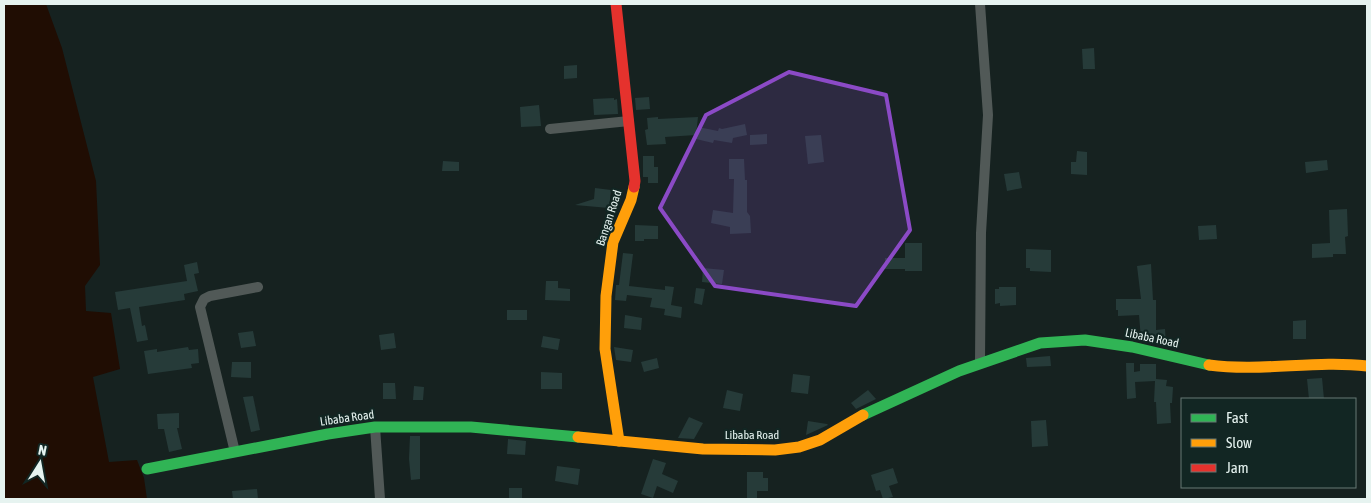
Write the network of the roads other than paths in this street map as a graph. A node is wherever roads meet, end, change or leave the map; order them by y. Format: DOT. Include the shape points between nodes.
graph roads {
  1 [pos="616,4"];
  2 [pos="980,4"];
  3 [pos="629,121"];
  4 [pos="550,129"];
  5 [pos="258,286"];
  6 [pos="980,363"];
  7 [pos="1367,366"];
  8 [pos="375,427"];
  9 [pos="619,440"];
  10 [pos="235,452"];
  11 [pos="147,469"];
  12 [pos="380,499"];
  1 -- 3 [label="street, Bangan Road"];
  2 -- 6 [label="street" via="988,115 981,233"];
  3 -- 4 [label="street"];
  3 -- 9 [label="street, Bangan Road" via="634,181 631,200 613,242 606,296 605,349"];
  5 -- 10 [label="street" via="210,296 200,307"];
  6 -- 7 [label="street, Libaba Road" via="1040,343 1085,340 1211,364 1249,367 1342,363"];
  6 -- 9 [label="street, Libaba Road" via="799,447 703,449"];
  8 -- 9 [label="street, Libaba Road" via="471,427"];
  8 -- 10 [label="street, Libaba Road"];
  8 -- 12 [label="street"];
  10 -- 11 [label="street, Libaba Road"];
}
